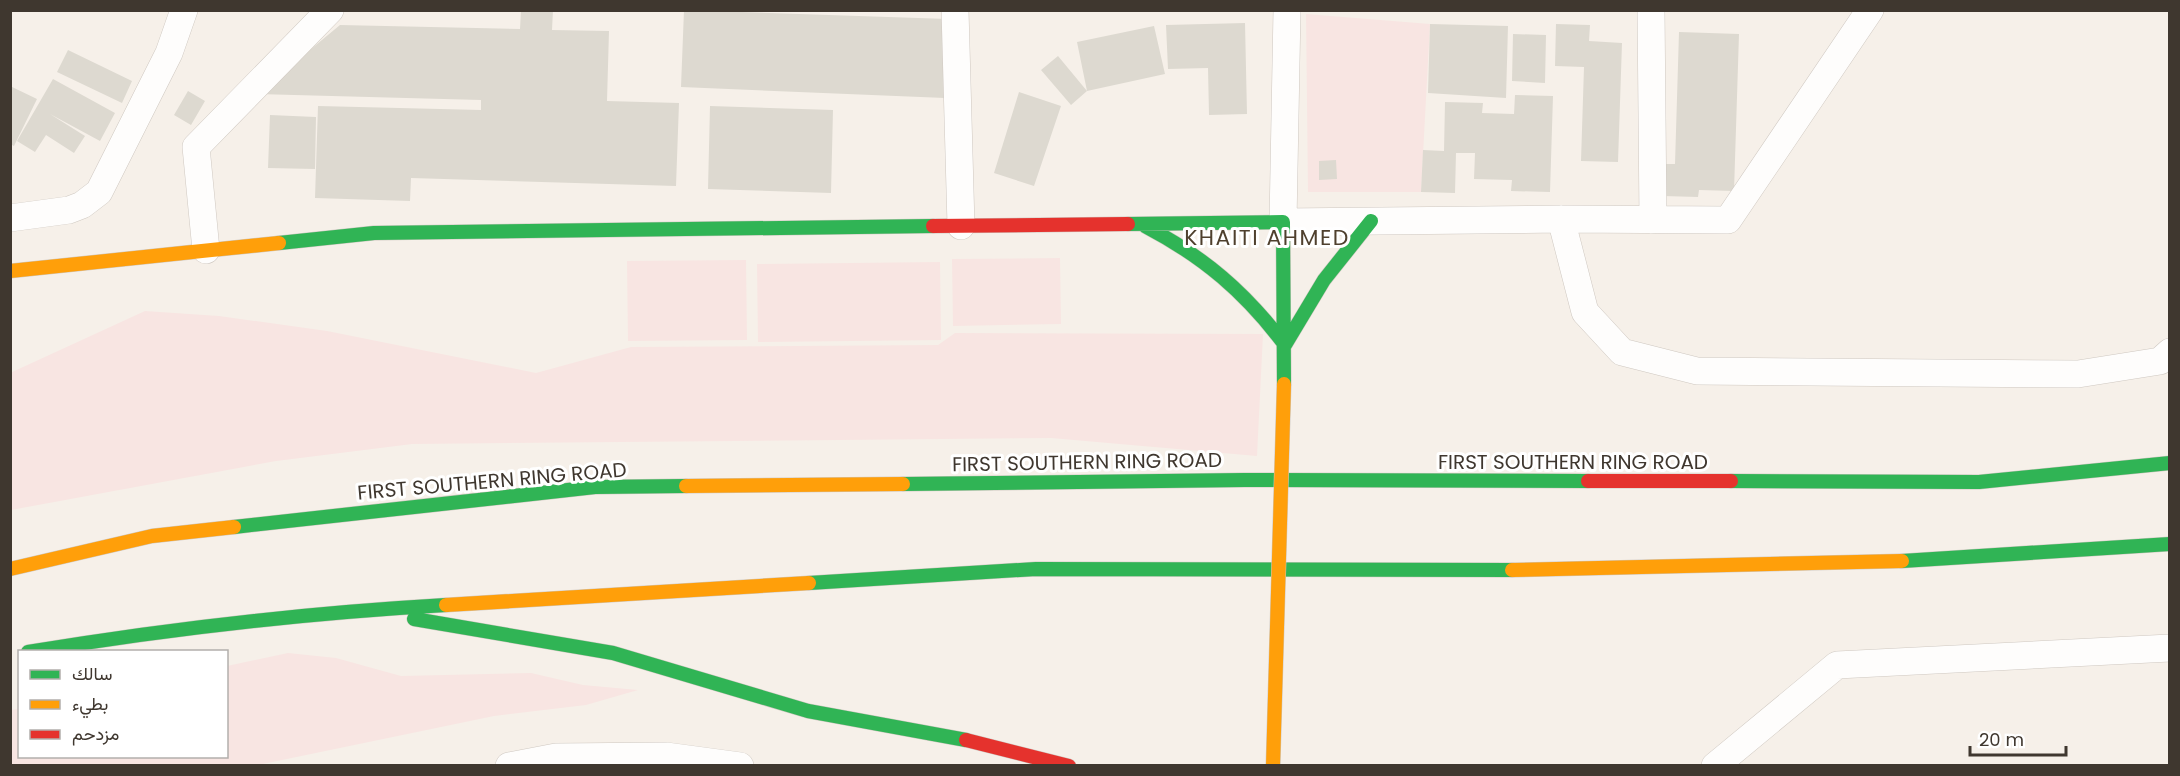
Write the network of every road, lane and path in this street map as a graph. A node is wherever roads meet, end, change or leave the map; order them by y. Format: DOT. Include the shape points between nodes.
graph roads {
  1 [pos="184,10"];
  2 [pos="330,10"];
  3 [pos="956,10"];
  4 [pos="1287,10"];
  5 [pos="1651,10"];
  6 [pos="1870,10"];
  7 [pos="10,218"];
  8 [pos="1561,219"];
  9 [pos="1653,220"];
  10 [pos="1371,221"];
  11 [pos="1282,222"];
  12 [pos="1141,224"];
  13 [pos="961,226"];
  14 [pos="206,250"];
  15 [pos="10,271"];
  16 [pos="1285,345"];
  17 [pos="2169,352"];
  18 [pos="2169,463"];
  19 [pos="2169,544"];
  20 [pos="10,568"];
  21 [pos="359,610"];
  22 [pos="2169,648"];
  23 [pos="34,650"];
  24 [pos="509,765"];
  25 [pos="740,765"];
  26 [pos="1069,765"];
  27 [pos="1273,765"];
  28 [pos="1715,765"];
  1 -- 7 [label="street" via="169,52 99,192 69,210"];
  2 -- 14 [label="street" via="196,147"];
  3 -- 13 [label="street"];
  4 -- 11 [label="street"];
  5 -- 9 [label="street"];
  6 -- 9 [label="street" via="1728,220"];
  8 -- 9 [label="street"];
  8 -- 10 [label="street"];
  8 -- 17 [label="street" via="1585,312 1622,352 1697,371 2078,374 2160,361"];
  10 -- 11 [label="street"];
  10 -- 16 [label="main road" via="1323,279"];
  11 -- 12 [label="main road"];
  11 -- 16 [label="main road"];
  12 -- 13 [label="main road"];
  12 -- 16 [label="main road" via="1220,272 1264,316"];
  13 -- 14 [label="main road" via="374,233"];
  14 -- 15 [label="main road"];
  16 -- 27 [label="main road, bridge"];
  18 -- 20 [label="main road, FIRST SOUTHERN RING ROAD" via="1979,482 1244,480 595,487 152,536"];
  19 -- 21 [label="main road" via="1860,563 1502,570 1036,569"];
  21 -- 23 [label="main road"];
  21 -- 26 [label="main road" via="613,653 808,711 980,742"];
  22 -- 28 [label="street" via="1837,665"];
  24 -- 25 [label="street" via="556,757 666,756"];
}
